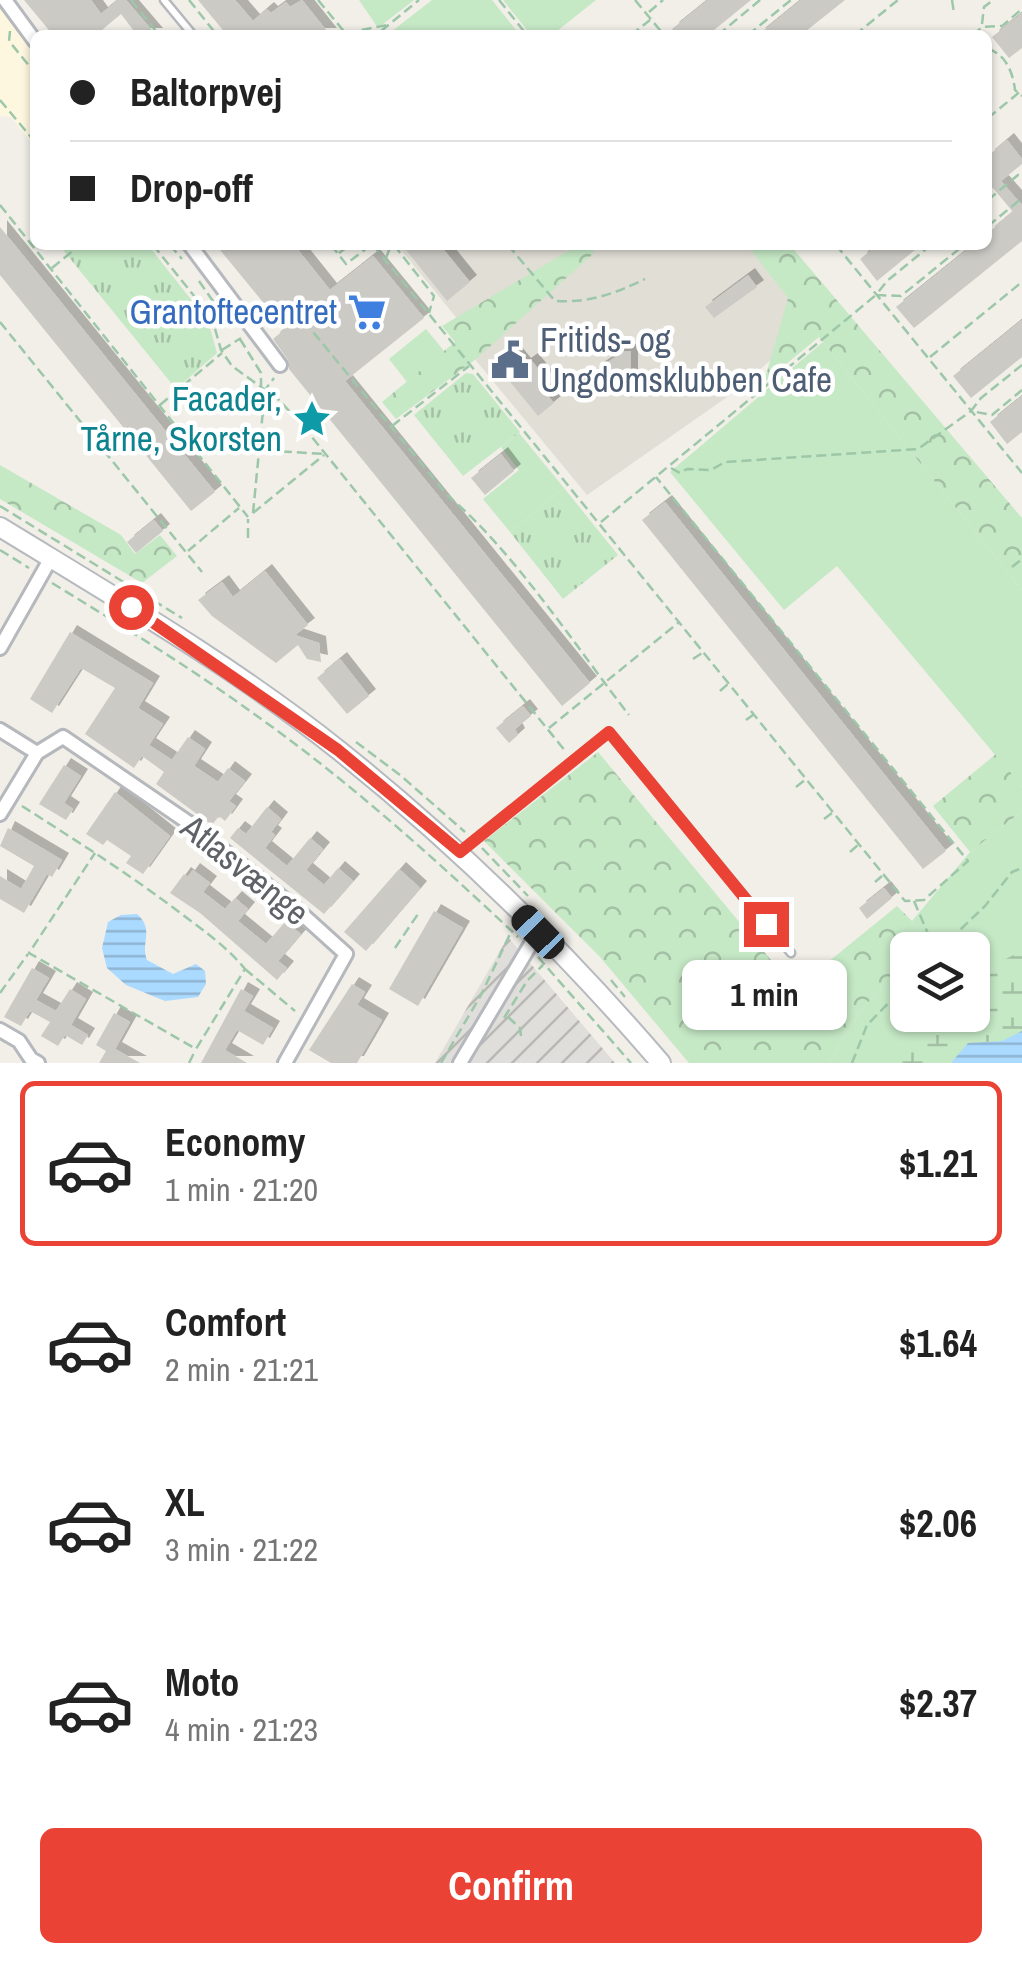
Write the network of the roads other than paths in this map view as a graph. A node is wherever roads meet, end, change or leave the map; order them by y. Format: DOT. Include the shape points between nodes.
graph roads {
  1 [pos="5,0"];
  2 [pos="164,0"];
  3 [pos="189,30"];
  4 [pos="30,34"];
  5 [pos="194,250"];
  6 [pos="280,365"];
  7 [pos="0,527"];
  8 [pos="51,558"];
  9 [pos="0,647"];
  10 [pos="0,730"];
  11 [pos="37,753"];
  12 [pos="0,814"];
  13 [pos="460,852"];
  14 [pos="533,940"];
  15 [pos="791,953"];
  16 [pos="0,1030"];
  17 [pos="38,1063"];
  18 [pos="285,1063"];
  19 [pos="460,1063"];
  20 [pos="661,1063"];
  1 -- 4 [label="street"];
  2 -- 3 [label="lane"];
  5 -- 6 [label="street"];
  7 -- 8 [label="street"];
  8 -- 9 [label="street"];
  8 -- 13 [label="street" via="338,750"];
  10 -- 11 [label="street"];
  11 -- 12 [label="street"];
  11 -- 18 [label="street, Atlasvænge" via="63,737 190,823 346,954"];
  13 -- 14 [label="street"];
  13 -- 15 [label="lane" via="609,732"];
  14 -- 19 [label="street"];
  14 -- 20 [label="street"];
  16 -- 17 [label="street"];
}
